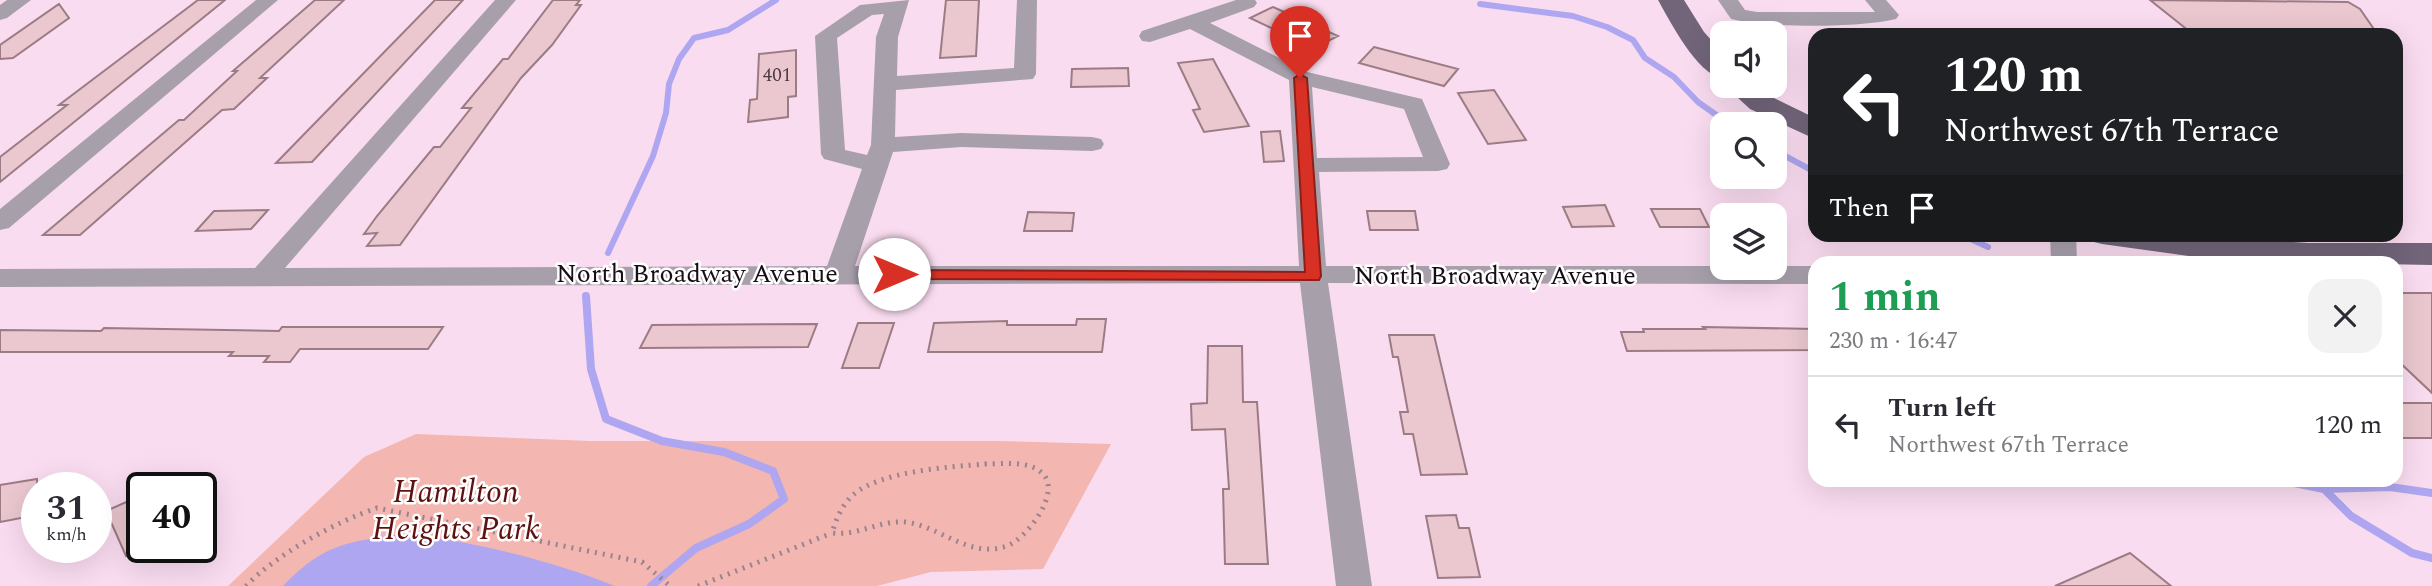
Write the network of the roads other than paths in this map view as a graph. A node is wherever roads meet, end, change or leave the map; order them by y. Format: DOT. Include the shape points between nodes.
graph roads {
  1 [pos="21,0"];
  2 [pos="268,0"];
  3 [pos="506,0"];
  4 [pos="1027,0"];
  5 [pos="1671,0"];
  6 [pos="1728,0"];
  7 [pos="1798,0"];
  8 [pos="1875,0"];
  9 [pos="1247,3"];
  10 [pos="898,4"];
  11 [pos="0,14"];
  12 [pos="1192,22"];
  13 [pos="1821,27"];
  14 [pos="1150,36"];
  15 [pos="1710,56"];
  16 [pos="1300,78"];
  17 [pos="884,84"];
  18 [pos="1755,98"];
  19 [pos="1808,126"];
  20 [pos="1091,144"];
  21 [pos="880,155"];
  22 [pos="1305,164"];
  23 [pos="0,222"];
  24 [pos="2141,242"];
  25 [pos="2221,256"];
  26 [pos="2403,258"];
  27 [pos="2427,258"];
  28 [pos="838,274"];
  29 [pos="264,275"];
  30 [pos="1808,275"];
  31 [pos="1313,276"];
  32 [pos="0,278"];
  33 [pos="1354,586"];
  1 -- 11 [label="street"];
  2 -- 23 [label="street"];
  3 -- 29 [label="street"];
  4 -- 17 [label="street" via="1025,74"];
  5 -- 15 [label="main road"];
  6 -- 13 [label="street" via="1738,15"];
  7 -- 13 [label="street"];
  8 -- 13 [label="street" via="1889,15"];
  9 -- 12 [label="street"];
  10 -- 17 [label="street" via="887,37"];
  10 -- 21 [label="street" via="867,9 827,36 833,154"];
  12 -- 14 [label="street"];
  12 -- 16 [label="street"];
  16 -- 22 [label="street"];
  16 -- 22 [label="street" via="1414,104 1438,164"];
  17 -- 21 [label="street"];
  18 -- 19 [label="main road"];
  20 -- 21 [label="street" via="961,140"];
  21 -- 28 [label="street"];
  22 -- 31 [label="street"];
  24 -- 25 [label="main road"];
  26 -- 27 [label="main road"];
  28 -- 29 [label="street, North Broadway Avenue"];
  28 -- 31 [label="street, North Broadway Avenue"];
  29 -- 32 [label="street, North Broadway Avenue"];
  30 -- 31 [label="street, North Broadway Avenue"];
  31 -- 33 [label="street"];
}
